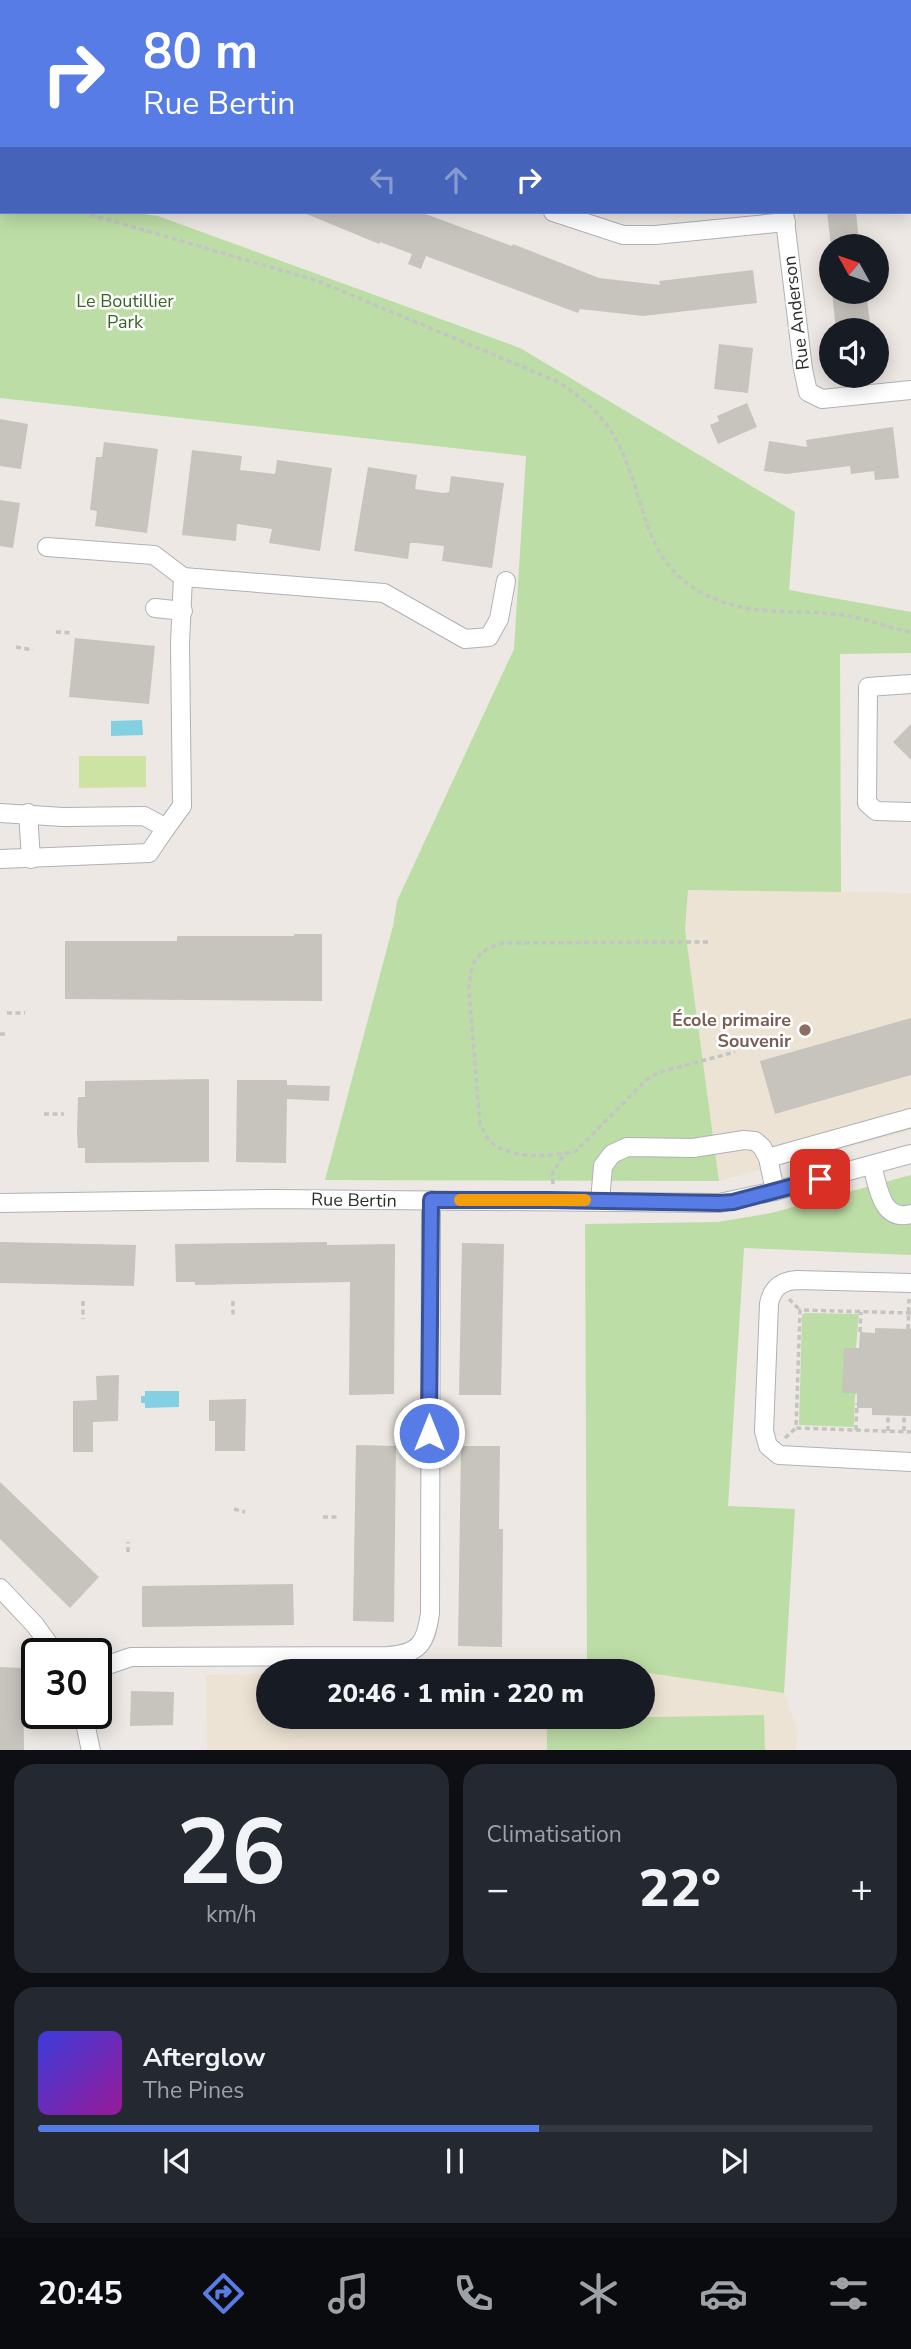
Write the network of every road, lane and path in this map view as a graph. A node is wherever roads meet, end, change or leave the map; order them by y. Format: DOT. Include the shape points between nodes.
graph roads {
  1 [pos="89,214"];
  2 [pos="558,214"];
  3 [pos="785,217"];
  4 [pos="911,390"];
  5 [pos="47,547"];
  6 [pos="183,577"];
  7 [pos="506,581"];
  8 [pos="155,608"];
  9 [pos="183,611"];
  10 [pos="55,632"];
  11 [pos="911,632"];
  12 [pos="73,634"];
  13 [pos="16,648"];
  14 [pos="33,649"];
  15 [pos="911,684"];
  16 [pos="911,812"];
  17 [pos="0,813"];
  18 [pos="28,813"];
  19 [pos="166,828"];
  20 [pos="0,859"];
  21 [pos="31,859"];
  22 [pos="708,942"];
  23 [pos="7,1013"];
  24 [pos="25,1013"];
  25 [pos="0,1034"];
  26 [pos="7,1034"];
  27 [pos="735,1052"];
  28 [pos="44,1114"];
  29 [pos="64,1114"];
  30 [pos="911,1118"];
  31 [pos="565,1153"];
  32 [pos="911,1154"];
  33 [pos="768,1158"];
  34 [pos="872,1164"];
  35 [pos="553,1184"];
  36 [pos="775,1191"];
  37 [pos="431,1200"];
  38 [pos="600,1200"];
  39 [pos="0,1203"];
  40 [pos="911,1214"];
  41 [pos="911,1283"];
  42 [pos="83,1301"];
  43 [pos="233,1301"];
  44 [pos="861,1312"];
  45 [pos="910,1313"];
  46 [pos="233,1318"];
  47 [pos="83,1319"];
  48 [pos="908,1329"];
  49 [pos="860,1332"];
  50 [pos="857,1403"];
  51 [pos="888,1415"];
  52 [pos="904,1416"];
  53 [pos="856,1430"];
  54 [pos="888,1431"];
  55 [pos="904,1432"];
  56 [pos="911,1432"];
  57 [pos="911,1462"];
  58 [pos="234,1509"];
  59 [pos="245,1512"];
  60 [pos="323,1517"];
  61 [pos="339,1517"];
  62 [pos="128,1542"];
  63 [pos="128,1552"];
  64 [pos="0,1588"];
  65 [pos="44,1638"];
  66 [pos="112,1663"];
  67 [pos="86,1729"];
  68 [pos="91,1750"];
  1 -- 11 [label="path" via="318,281 554,380 583,400 610,430 625,458 654,545 685,583 734,606 850,616"];
  2 -- 3 [label="street" via="623,235 655,235"];
  3 -- 4 [label="street, Rue Anderson" via="808,392 822,399"];
  5 -- 6 [label="street" via="154,555"];
  6 -- 7 [label="street" via="384,593 465,639 489,637 499,619"];
  6 -- 9 [label="street"];
  8 -- 9 [label="street"];
  9 -- 19 [label="street" via="182,806"];
  10 -- 12 [label="path"];
  13 -- 14 [label="path"];
  15 -- 16 [label="street" via="868,687 867,803 876,811"];
  17 -- 18 [label="street"];
  18 -- 19 [label="street" via="144,816"];
  18 -- 21 [label="street"];
  19 -- 21 [label="street" via="149,853"];
  20 -- 21 [label="street"];
  22 -- 31 [label="path" via="503,943 486,948 474,961 469,991 480,1124 497,1147 515,1153"];
  23 -- 24 [label="path"];
  25 -- 26 [label="path"];
  27 -- 31 [label="path" via="646,1080 576,1151"];
  28 -- 29 [label="path"];
  30 -- 33 [label="street"];
  31 -- 35 [label="path" via="552,1174"];
  32 -- 34 [label="street, Rue Bertin"];
  33 -- 36 [label="street"];
  33 -- 38 [label="street" via="755,1141 744,1140 693,1148 627,1147 612,1154 603,1166"];
  34 -- 36 [label="street, Rue Bertin"];
  34 -- 40 [label="street" via="888,1210 899,1216"];
  36 -- 38 [label="street, Rue Bertin" via="719,1203"];
  37 -- 38 [label="street, Rue Bertin"];
  37 -- 39 [label="street, Rue Bertin"];
  37 -- 66 [label="street" via="430,1613 428,1632 420,1644 406,1655 131,1657"];
  41 -- 57 [label="street" via="786,1280 777,1286 769,1304 764,1430 768,1446 779,1455"];
  42 -- 47 [label="path"];
  43 -- 46 [label="path"];
  44 -- 45 [label="path"];
  44 -- 49 [label="path"];
  44 -- 53 [label="path" via="800,1310 796,1428"];
  45 -- 48 [label="path"];
  50 -- 53 [label="path"];
  51 -- 54 [label="path"];
  52 -- 55 [label="path"];
  53 -- 54 [label="path"];
  54 -- 55 [label="path"];
  55 -- 56 [label="path"];
  58 -- 59 [label="path"];
  60 -- 61 [label="path"];
  62 -- 63 [label="path"];
  64 -- 65 [label="street"];
  67 -- 68 [label="street"];
}
